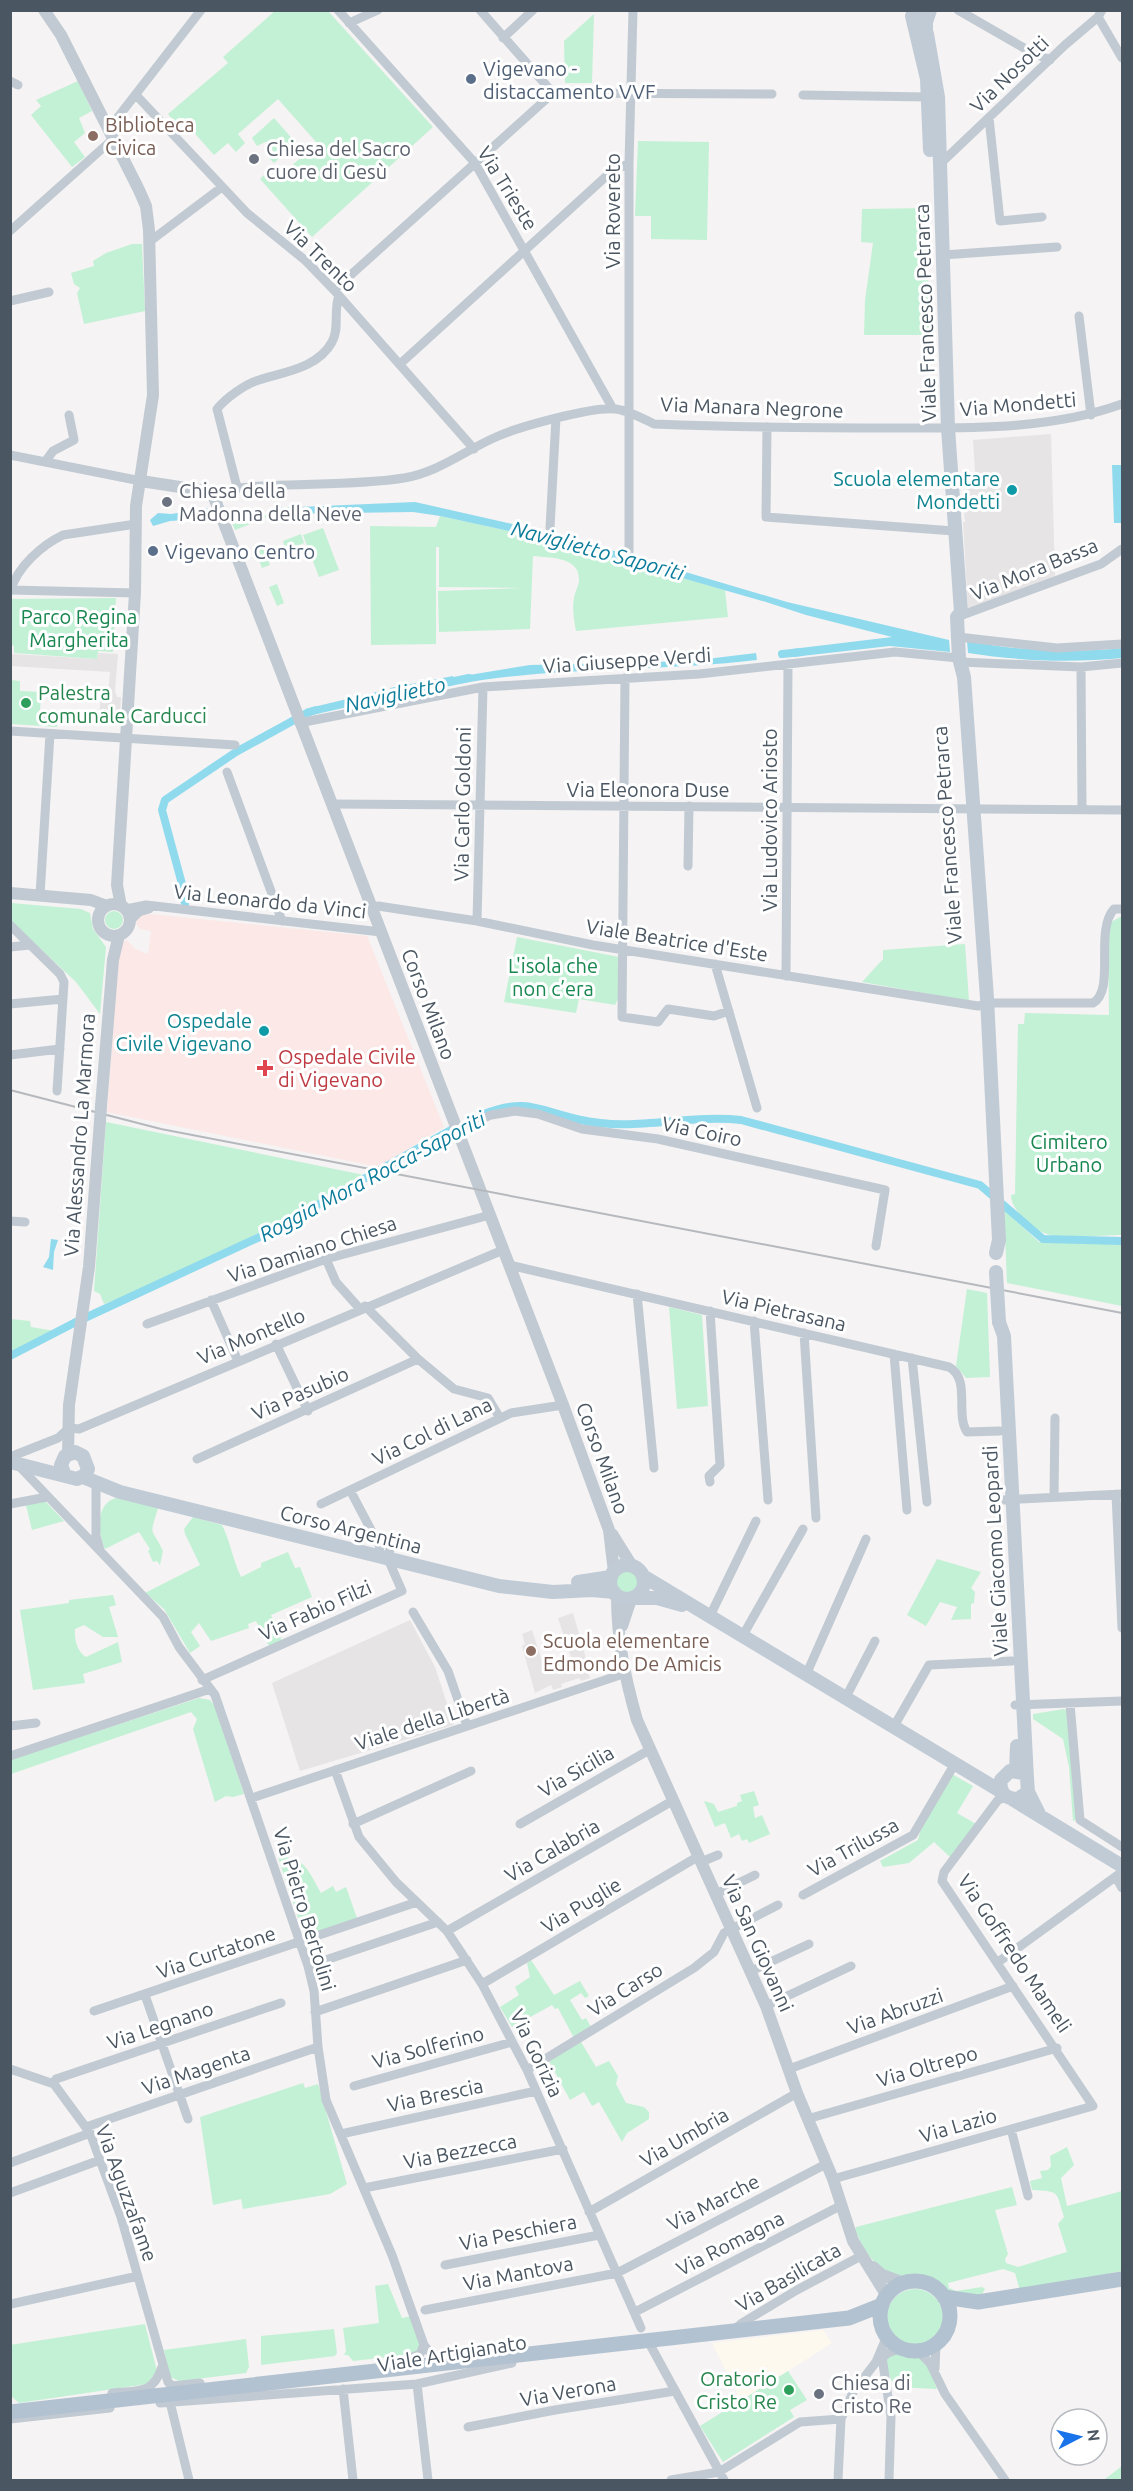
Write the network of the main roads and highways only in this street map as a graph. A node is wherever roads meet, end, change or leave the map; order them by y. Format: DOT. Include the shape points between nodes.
graph roads {
  1 [pos="913,10"];
  2 [pos="930,10"];
  3 [pos="927,34"];
  4 [pos="943,428"];
  5 [pos="982,1005"];
  6 [pos="999,1322"];
  7 [pos="13,1458"];
  8 [pos="68,1462"];
  9 [pos="85,1473"];
  10 [pos="1007,1499"];
  11 [pos="384,1553"];
  12 [pos="613,1575"];
  13 [pos="643,1576"];
  14 [pos="624,1596"];
  15 [pos="692,1608"];
  16 [pos="1019,1705"];
  17 [pos="1024,1780"];
  18 [pos="1005,1792"];
  19 [pos="1041,1818"];
  20 [pos="1120,1872"];
  21 [pos="1122,2279"];
  22 [pos="944,2297"];
  23 [pos="885,2300"];
  24 [pos="978,2302"];
  25 [pos="851,2317"];
  26 [pos="949,2322"];
  27 [pos="884,2330"];
  28 [pos="10,2412"];
  1 -- 3 [label="main road, Viale Francesco Petrarca"];
  1 -- 4 [label="main road, Viale Francesco Petrarca" via="912,23 924,58 928,97"];
  2 -- 3 [label="main road"];
  3 -- 4 [label="main road, Viale Francesco Petrarca" via="937,86 943,255"];
  4 -- 5 [label="main road, Viale Francesco Petrarca" via="950,531 961,612 957,617 959,650 955,676 970,809"];
  5 -- 6 [label="main road, Viale Giacomo Leopardi, bridge" via="993,1207 999,1240"];
  6 -- 10 [label="main road, Viale Giacomo Leopardi" via="996,1335 1000,1431"];
  6 -- 10 [label="main road, Viale Giacomo Leopardi" via="1004,1336"];
  7 -- 8 [label="main road"];
  8 -- 9 [label="main road" via="74,1480"];
  8 -- 9 [label="main road" via="87,1460"];
  9 -- 11 [label="main road, Corso Argentina"];
  9 -- 11 [label="main road, Corso Argentina" via="96,1483 120,1492"];
  10 -- 16 [label="main road, Viale Giacomo Leopardi"];
  10 -- 16 [label="main road, Viale Giacomo Leopardi" via="1012,1661"];
  11 -- 12 [label="main road, Corso Argentina" via="519,1580 570,1583"];
  11 -- 14 [label="main road, Corso Argentina" via="518,1590"];
  12 -- 13 [label="main road, Corso Argentina" via="622,1566 632,1566"];
  12 -- 14 [label="main road"];
  13 -- 14 [label="main road" via="643,1589"];
  13 -- 15 [label="main road"];
  14 -- 15 [label="main road" via="657,1598"];
  15 -- 18 [label="main road"];
  16 -- 17 [label="main road, Viale Giacomo Leopardi"];
  17 -- 18 [label="main road" via="1023,1797"];
  17 -- 18 [label="main road" via="1005,1774"];
  17 -- 19 [label="main road"];
  18 -- 19 [label="main road"];
  19 -- 20 [label="main road"];
  21 -- 24 [label="main road"];
  22 -- 23 [label="main road" via="930,2284 921,2282 893,2288"];
  22 -- 24 [label="main road"];
  22 -- 26 [label="main road"];
  23 -- 25 [label="main road, Viale Artigianato"];
  23 -- 27 [label="main road"];
  24 -- 26 [label="main road"];
  25 -- 27 [label="main road, Viale Artigianato"];
  25 -- 28 [label="main road, Viale Artigianato" via="703,2335 644,2335 632,2343 341,2382 247,2385 170,2397"];
  26 -- 27 [label="main road" via="936,2344 918,2351 901,2348"];
}
